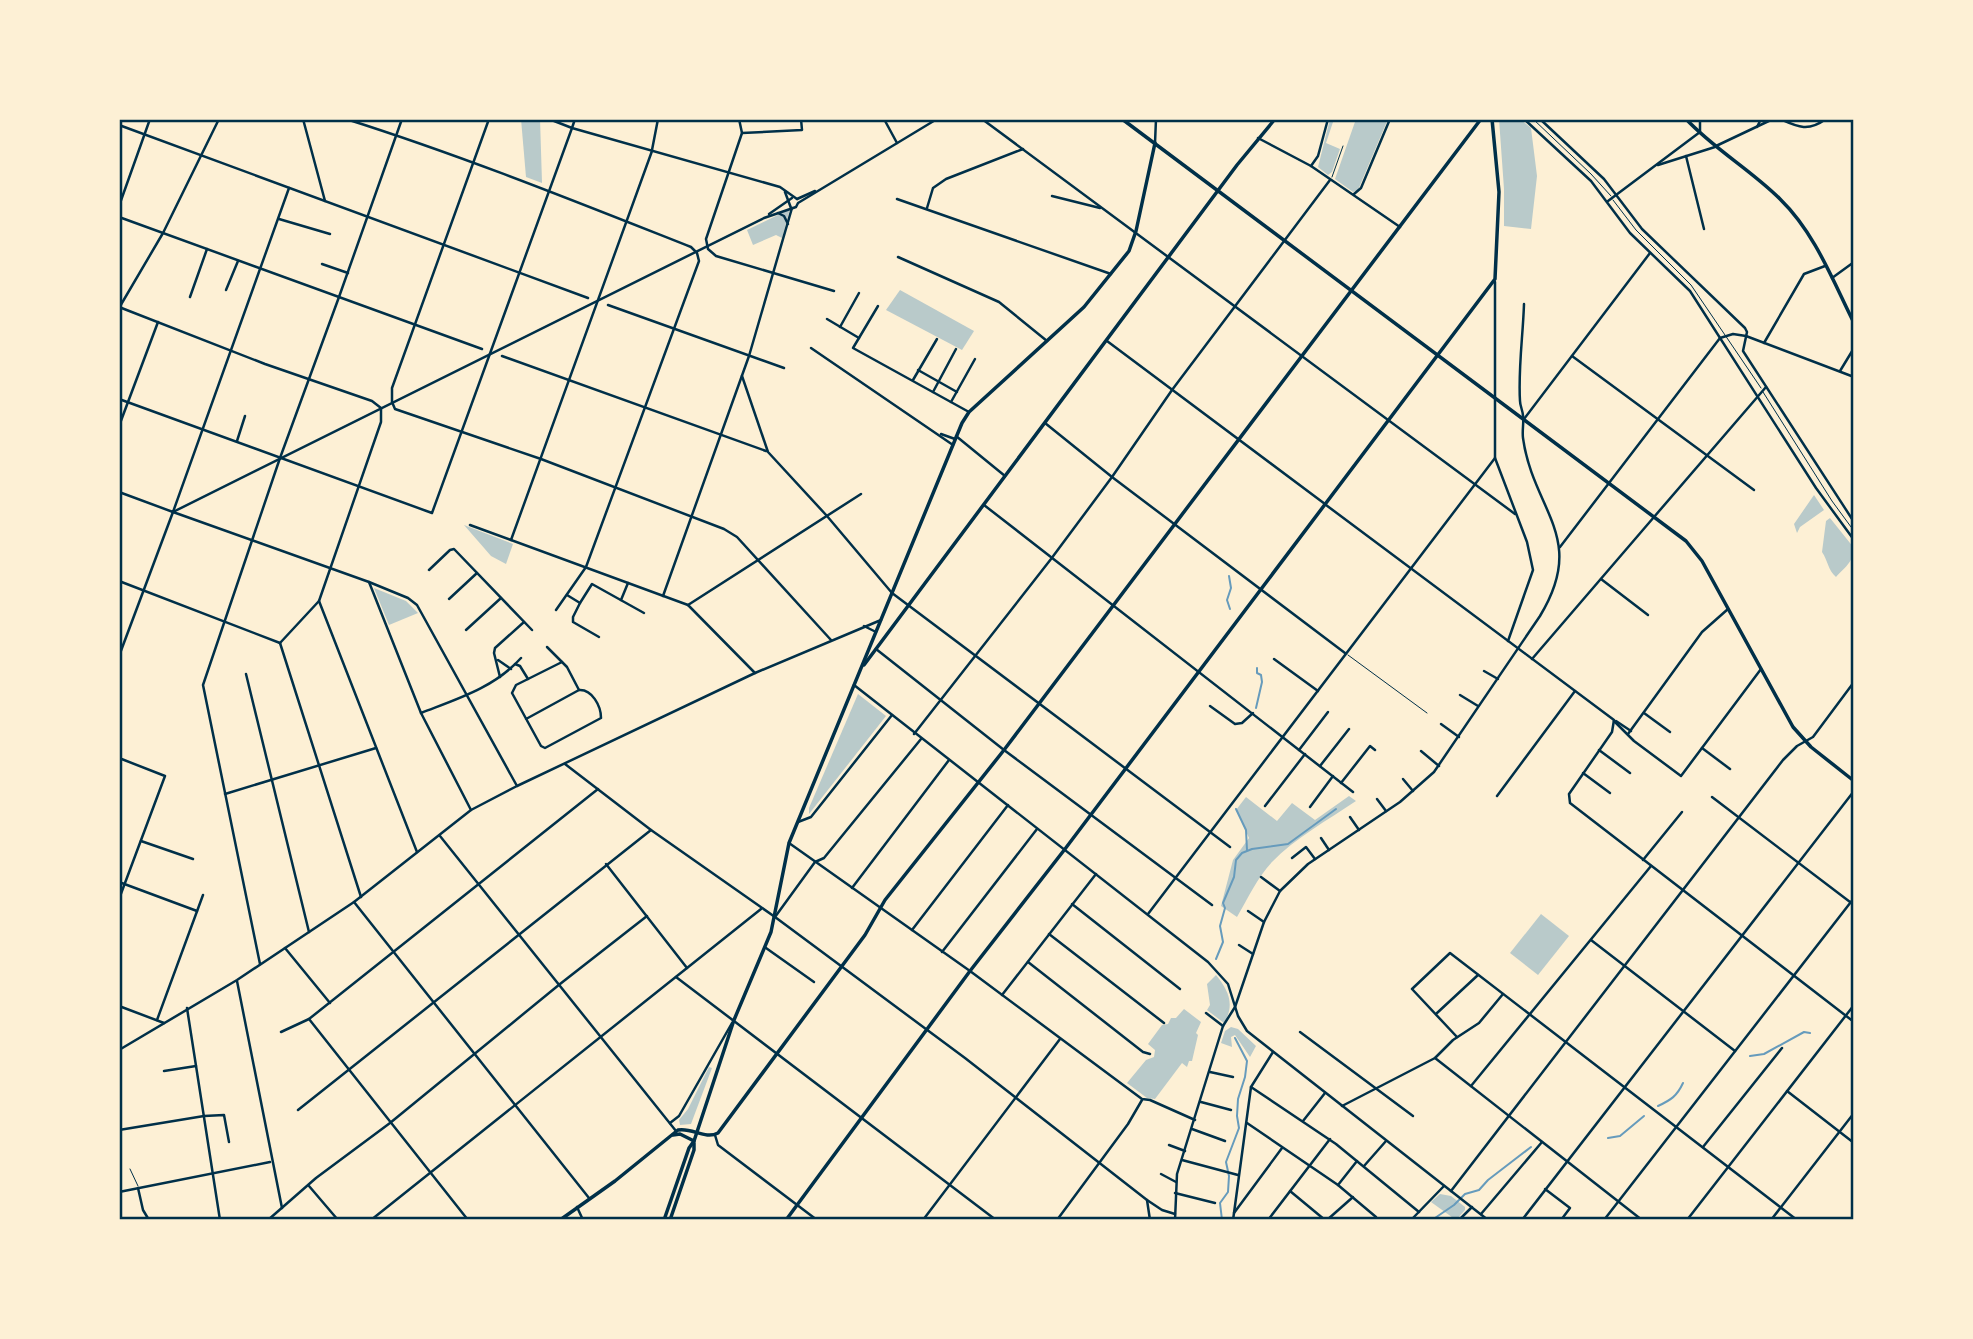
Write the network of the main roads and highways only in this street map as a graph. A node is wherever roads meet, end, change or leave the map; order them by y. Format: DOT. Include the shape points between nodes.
graph roads {
  1 [pos="1122,119"];
  2 [pos="1275,119"];
  3 [pos="1481,119"];
  4 [pos="1492,119"];
  5 [pos="1686,119"];
  6 [pos="1155,143"];
  7 [pos="1218,190"];
  8 [pos="1352,290"];
  9 [pos="1854,324"];
  10 [pos="1437,354"];
  11 [pos="881,621"];
  12 [pos="890,630"];
  13 [pos="861,670"];
  14 [pos="1854,781"];
  15 [pos="697,1132"];
  16 [pos="671,1136"];
  17 [pos="694,1141"];
  18 [pos="560,1220"];
  19 [pos="664,1220"];
  20 [pos="670,1220"];
  21 [pos="786,1220"];
  1 -- 6 [label="main road"];
  2 -- 7 [label="main road"];
  3 -- 8 [label="main road"];
  4 -- 10 [label="main road" via="1499,192 1494,279"];
  5 -- 9 [label="main road" via="1788,207 1807,233"];
  6 -- 7 [label="main road"];
  6 -- 11 [label="main road" via="1129,251 1084,307 969,412"];
  7 -- 8 [label="main road"];
  7 -- 12 [label="main road"];
  8 -- 10 [label="main road"];
  8 -- 15 [label="main road" via="881,908 715,1135"];
  10 -- 14 [label="main road" via="1695,551 1788,721"];
  10 -- 21 [label="main road"];
  11 -- 12 [label="main road" via="883,629"];
  11 -- 13 [label="main road"];
  12 -- 13 [label="main road"];
  13 -- 15 [label="main road" via="789,843 766,948 734,1020"];
  15 -- 16 [label="main road" via="685,1129"];
  15 -- 17 [label="main road"];
  16 -- 17 [label="main road" via="680,1134"];
  16 -- 18 [label="main road"];
  17 -- 19 [label="main road"];
  17 -- 20 [label="main road" via="695,1150"];
}
